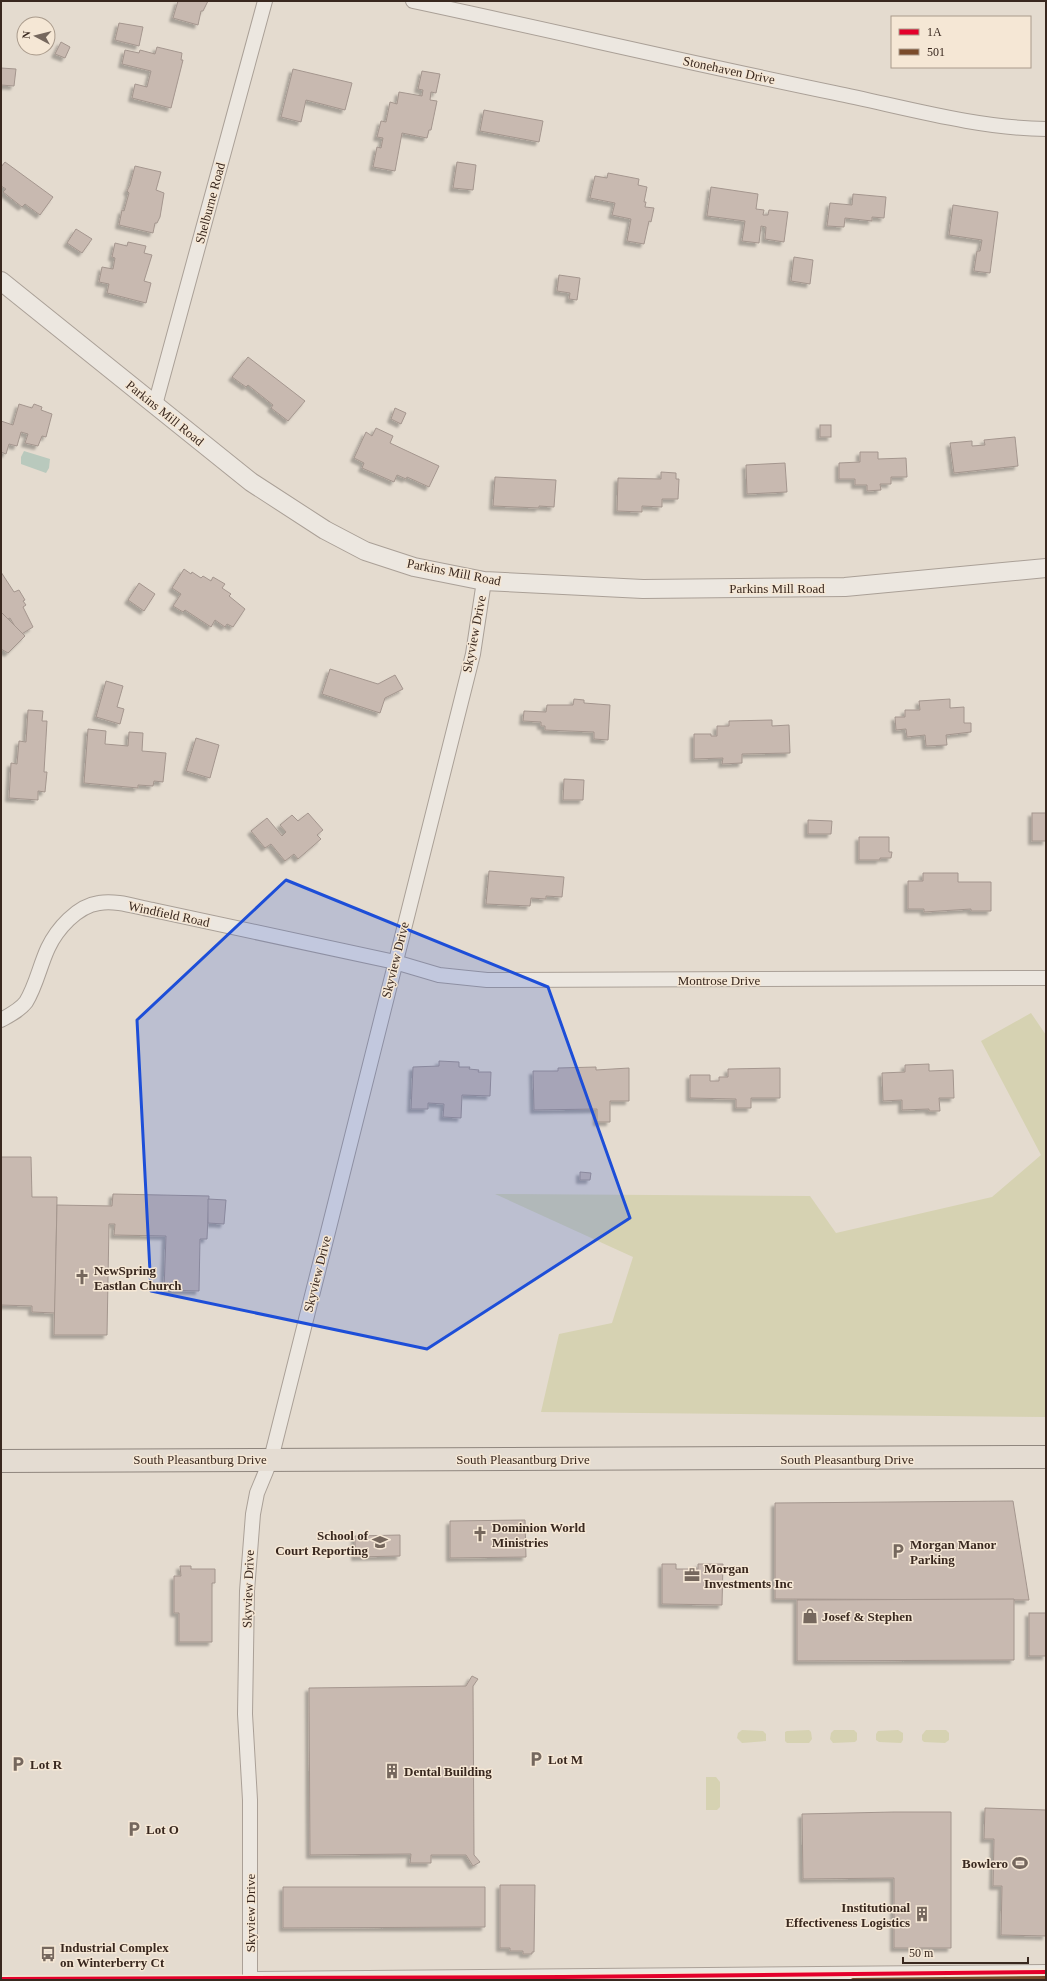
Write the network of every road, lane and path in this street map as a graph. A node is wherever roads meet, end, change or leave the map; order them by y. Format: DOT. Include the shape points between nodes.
graph roads {
  1 [pos="265,1"];
  2 [pos="413,1"];
  3 [pos="1046,129"];
  4 [pos="1,281"];
  5 [pos="155,405"];
  6 [pos="1046,568"];
  7 [pos="484,581"];
  8 [pos="395,962"];
  9 [pos="1046,978"];
  10 [pos="1,1020"];
  11 [pos="1046,1457"];
  12 [pos="271,1459"];
  13 [pos="1,1461"];
  14 [pos="1046,1972"];
  1 -- 5 [label="street, Shelburne Road"];
  2 -- 3 [label="street, Stonehaven Drive" via="977,122"];
  4 -- 5 [label="street, Parkins Mill Road"];
  5 -- 7 [label="street, Parkins Mill Road" via="251,482 325,530 365,551 400,562"];
  6 -- 7 [label="street, Parkins Mill Road" via="845,587 643,589"];
  7 -- 8 [label="street, Skyview Drive" via="473,654"];
  8 -- 9 [label="street, Montrose Drive" via="439,975 487,980"];
  8 -- 10 [label="street, Windfield Road" via="123,904 99,903 84,907 60,930 49,947 25,1003 13,1014"];
  8 -- 12 [label="street, Skyview Drive"];
  11 -- 12 [label="main road, South Pleasantburg Drive"];
  12 -- 13 [label="main road, South Pleasantburg Drive"];
  12 -- 14 [label="street, Skyview Drive" via="257,1493 252,1514 247,1591 245,1714 250,1800 250,1979"];
}
